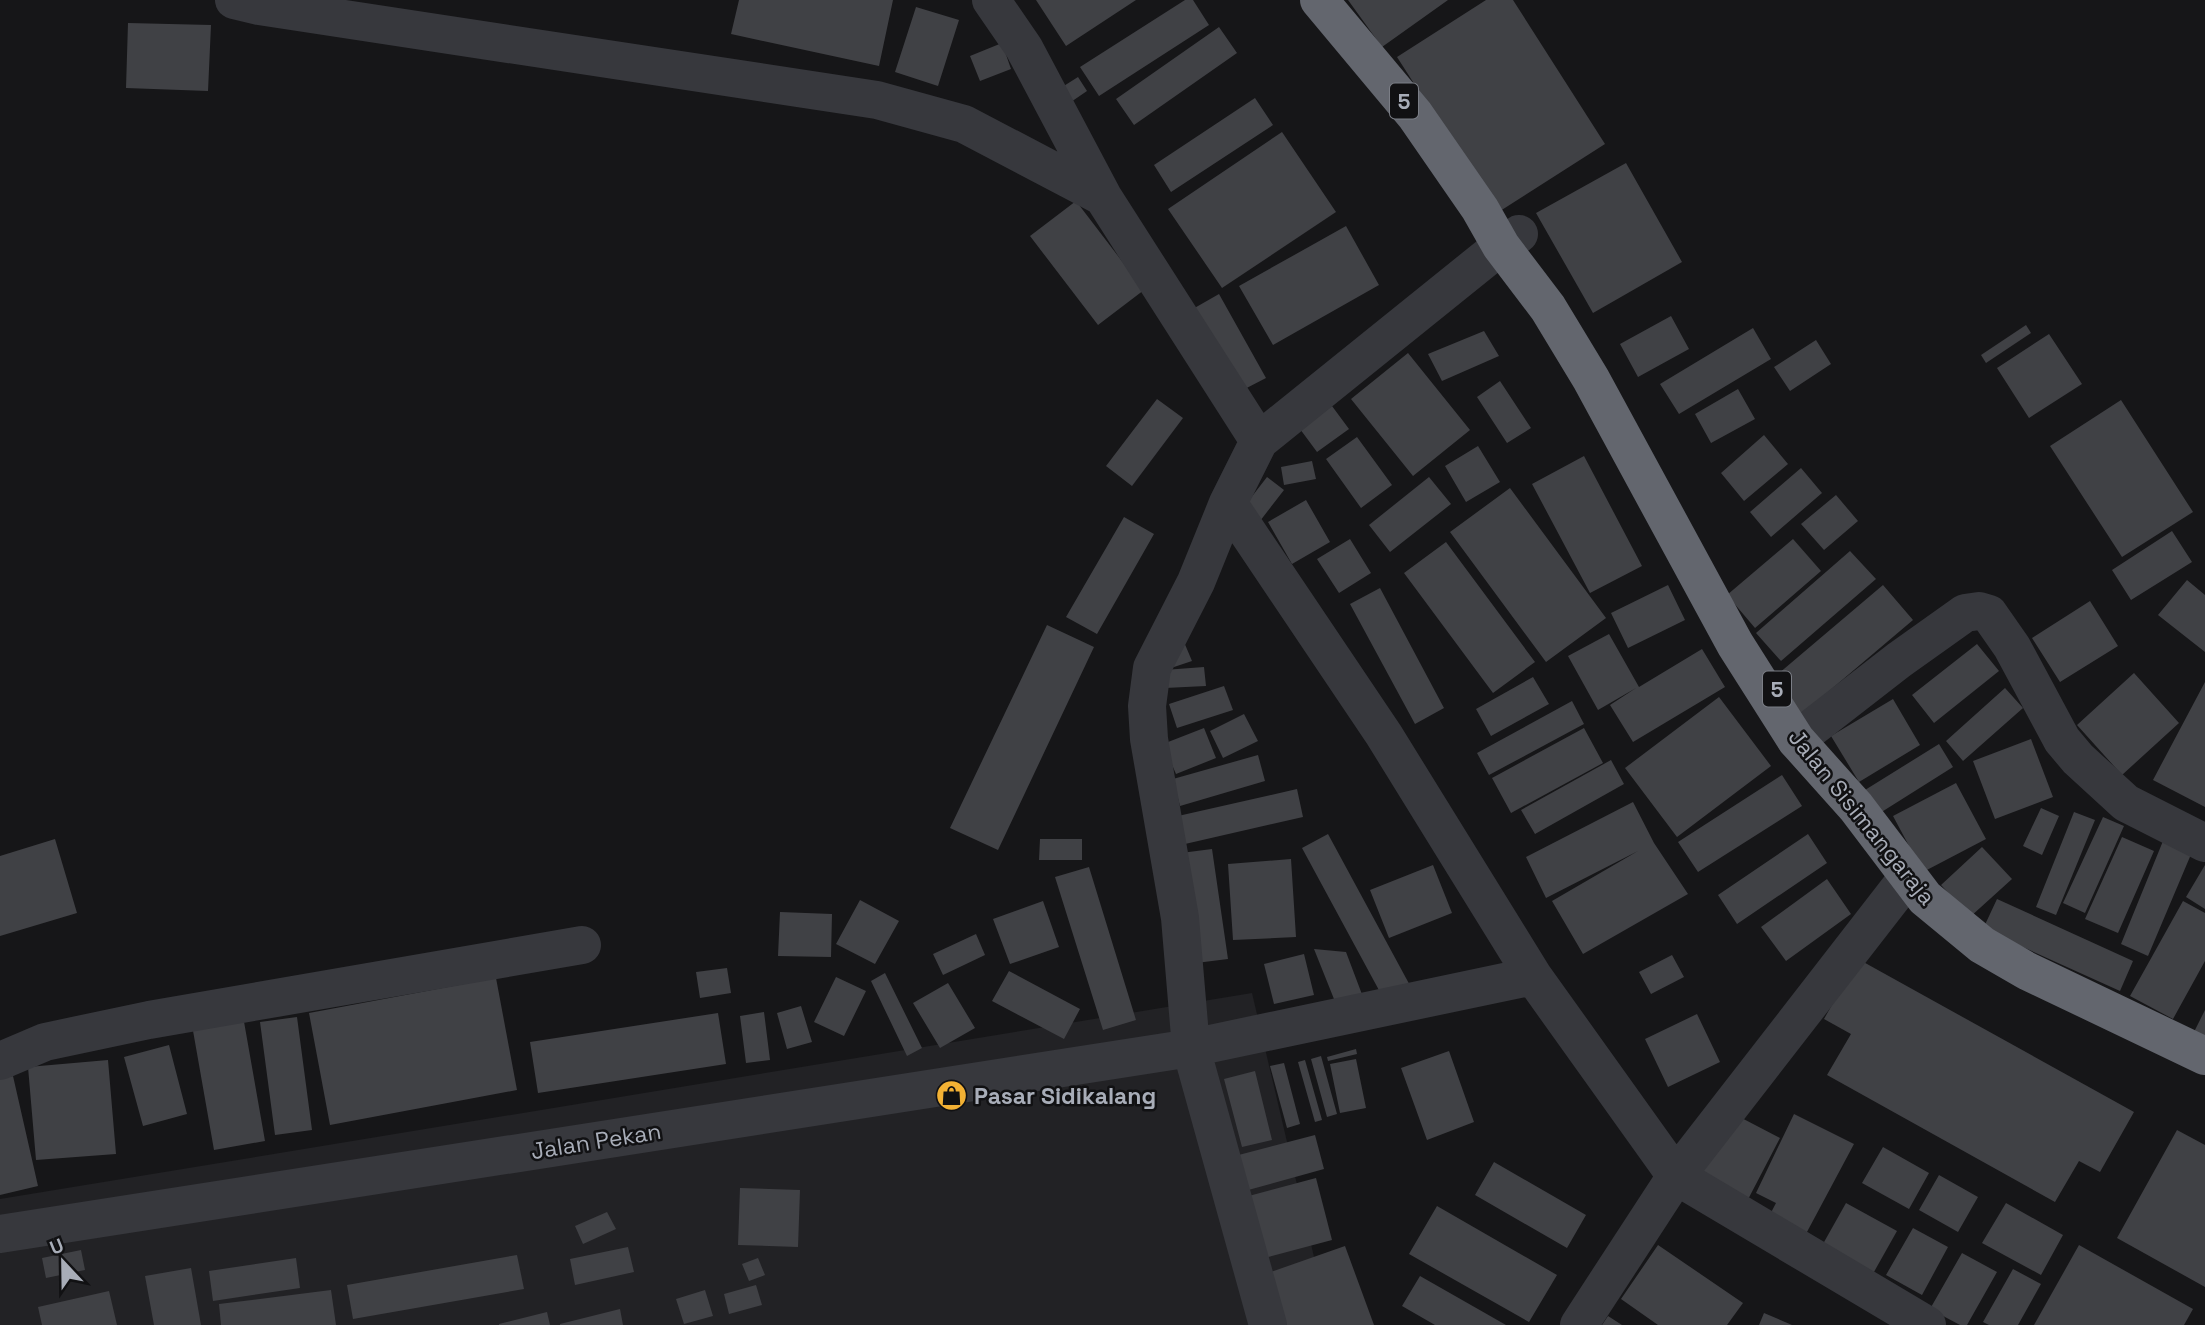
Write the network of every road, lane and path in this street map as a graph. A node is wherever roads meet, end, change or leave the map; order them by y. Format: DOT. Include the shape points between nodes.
graph roads {
  1 [pos="234,0"];
  2 [pos="991,0"];
  3 [pos="1319,0"];
  4 [pos="352,10"];
  5 [pos="1103,197"];
  6 [pos="1510,240"];
  7 [pos="1259,441"];
  8 [pos="1228,503"];
  9 [pos="1802,736"];
  10 [pos="2205,843"];
  11 [pos="1908,877"];
  12 [pos="582,945"];
  13 [pos="1533,976"];
  14 [pos="2205,1046"];
  15 [pos="1191,1048"];
  16 [pos="2205,1056"];
  17 [pos="0,1061"];
  18 [pos="1676,1176"];
  19 [pos="0,1234"];
  20 [pos="1268,1325"];
  21 [pos="1579,1325"];
  22 [pos="1927,1325"];
  1 -- 4 [label="street" via="259,6"];
  2 -- 5 [label="street" via="1024,48"];
  3 -- 6 [label="highway, Jalan Sisimangaraja / 5" via="1415,115 1480,209"];
  4 -- 5 [label="street" via="877,100 964,124"];
  5 -- 7 [label="street"];
  6 -- 7 [label="street"];
  6 -- 9 [label="highway, Jalan Sisimangaraja / 5" via="1735,644"];
  7 -- 8 [label="street"];
  8 -- 13 [label="street" via="1384,734"];
  8 -- 15 [label="street" via="1196,582 1152,668 1147,706 1180,918"];
  9 -- 10 [label="street" via="1965,613 1979,611 1989,614 2012,647 2062,740 2078,759 2126,803"];
  9 -- 11 [label="highway, Jalan Sisimangaraja / 5"];
  9 -- 14 [label="highway, Jalan Sisimangaraja / 5" via="1842,769 1929,885 1982,934"];
  11 -- 16 [label="highway, Jalan Sisimangaraja / 5" via="1924,898 1982,945 2026,971"];
  11 -- 18 [label="street"];
  12 -- 17 [label="street" via="149,1020 44,1041"];
  13 -- 15 [label="street, Jalan Pekan"];
  13 -- 18 [label="street"];
  15 -- 19 [label="street, Jalan Pekan"];
  15 -- 20 [label="street"];
  18 -- 21 [label="street"];
  18 -- 22 [label="street"];
}
